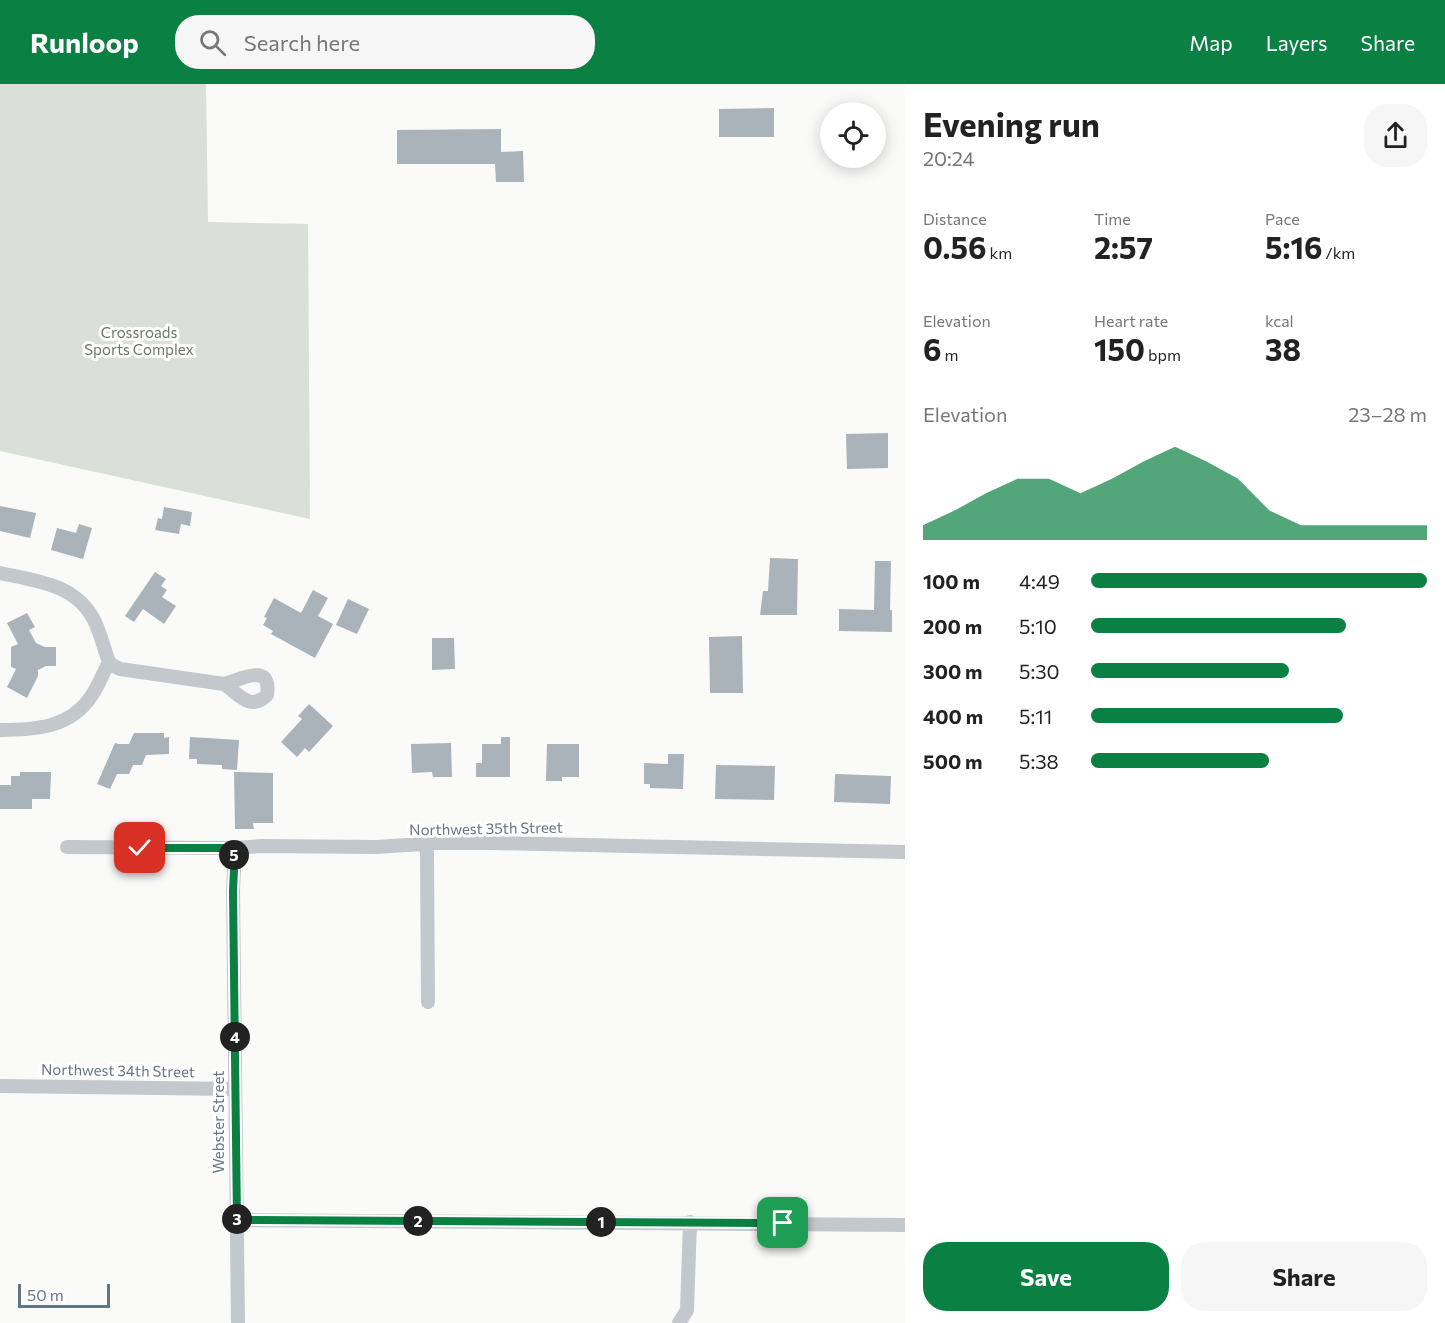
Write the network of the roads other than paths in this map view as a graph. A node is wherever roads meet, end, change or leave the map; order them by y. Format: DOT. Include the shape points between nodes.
graph roads {
  1 [pos="0,573"];
  2 [pos="109,662"];
  3 [pos="224,684"];
  4 [pos="0,730"];
  5 [pos="425,844"];
  6 [pos="67,847"];
  7 [pos="235,848"];
  8 [pos="905,852"];
  9 [pos="428,1002"];
  10 [pos="0,1086"];
  11 [pos="235,1089"];
  12 [pos="237,1220"];
  13 [pos="690,1222"];
  14 [pos="905,1225"];
  15 [pos="237,1323"];
  16 [pos="679,1323"];
  1 -- 2 [label="street" via="53,585 75,597 90,612"];
  2 -- 3 [label="street" via="120,669"];
  2 -- 4 [label="street" via="92,696 62,723"];
  5 -- 7 [label="street, Northwest 35th Street"];
  5 -- 8 [label="street, Northwest 35th Street"];
  5 -- 9 [label="street"];
  6 -- 7 [label="street, Northwest 35th Street"];
  7 -- 11 [label="street, Webster Street"];
  10 -- 11 [label="street, Northwest 34th Street"];
  11 -- 12 [label="street, Webster Street"];
  12 -- 13 [label="street"];
  12 -- 15 [label="street, Webster Street"];
  13 -- 14 [label="street"];
  13 -- 16 [label="street" via="687,1310"];
}
